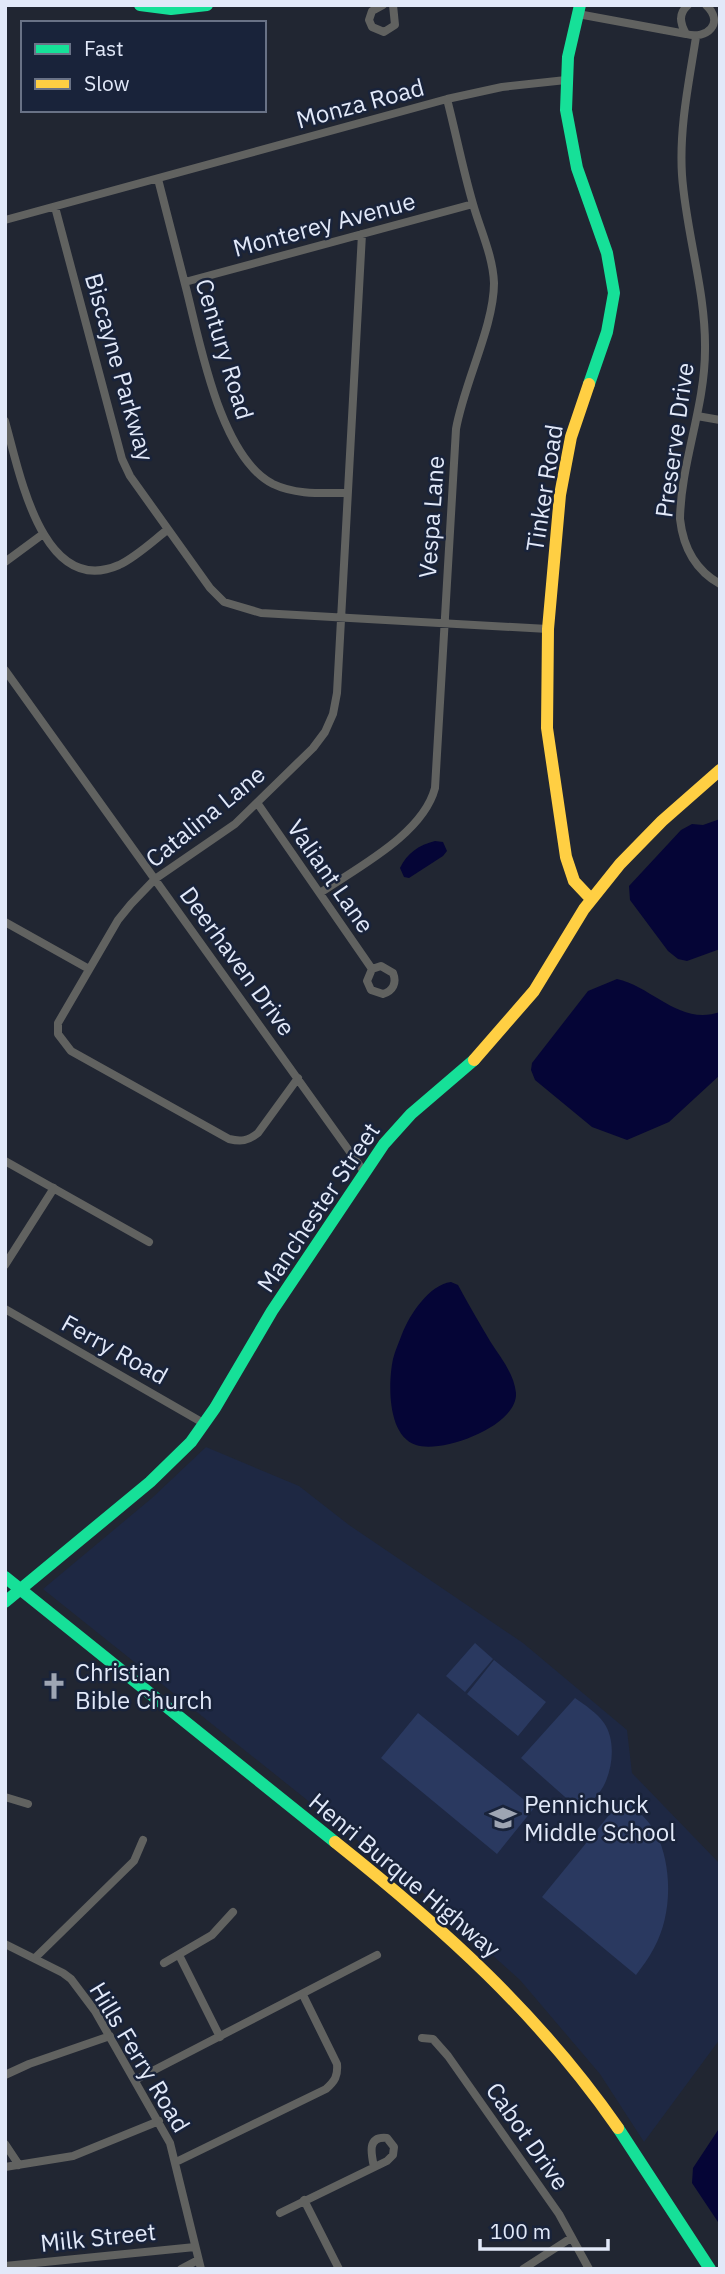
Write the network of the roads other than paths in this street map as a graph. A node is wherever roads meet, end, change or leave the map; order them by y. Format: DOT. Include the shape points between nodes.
graph roads {
  1 [pos="140,5"];
  2 [pos="207,5"];
  3 [pos="383,5"];
  4 [pos="393,5"];
  5 [pos="688,5"];
  6 [pos="706,5"];
  7 [pos="579,10"];
  8 [pos="686,34"];
  9 [pos="696,37"];
  10 [pos="566,80"];
  11 [pos="447,99"];
  12 [pos="158,179"];
  13 [pos="473,204"];
  14 [pos="55,207"];
  15 [pos="5,220"];
  16 [pos="362,234"];
  17 [pos="185,282"];
  18 [pos="697,416"];
  19 [pos="720,420"];
  20 [pos="5,421"];
  21 [pos="347,493"];
  22 [pos="167,530"];
  23 [pos="43,534"];
  24 [pos="5,562"];
  25 [pos="720,584"];
  26 [pos="340,618"];
  27 [pos="444,624"];
  28 [pos="548,629"];
  29 [pos="5,670"];
  30 [pos="720,770"];
  31 [pos="258,804"];
  32 [pos="156,879"];
  33 [pos="320,894"];
  34 [pos="591,899"];
  35 [pos="5,922"];
  36 [pos="89,969"];
  37 [pos="372,970"];
  38 [pos="298,1078"];
  39 [pos="5,1161"];
  40 [pos="365,1173"];
  41 [pos="54,1188"];
  42 [pos="149,1242"];
  43 [pos="5,1265"];
  44 [pos="5,1309"];
  45 [pos="205,1424"];
  46 [pos="5,1577"];
  47 [pos="20,1588"];
  48 [pos="5,1602"];
  49 [pos="5,1797"];
  50 [pos="28,1804"];
  51 [pos="143,1840"];
  52 [pos="233,1912"];
  53 [pos="5,1944"];
  54 [pos="179,1955"];
  55 [pos="377,1955"];
  56 [pos="36,1957"];
  57 [pos="164,1963"];
  58 [pos="303,1996"];
  59 [pos="110,2036"];
  60 [pos="220,2037"];
  61 [pos="422,2038"];
  62 [pos="5,2075"];
  63 [pos="135,2080"];
  64 [pos="159,2121"];
  65 [pos="5,2144"];
  66 [pos="176,2162"];
  67 [pos="19,2165"];
  68 [pos="5,2167"];
  69 [pos="374,2167"];
  70 [pos="304,2200"];
  71 [pos="280,2213"];
  72 [pos="571,2238"];
  73 [pos="195,2247"];
  74 [pos="199,2265"];
  75 [pos="5,2266"];
  76 [pos="181,2269"];
  77 [pos="339,2269"];
  78 [pos="523,2269"];
  79 [pos="589,2269"];
  80 [pos="710,2269"];
  1 -- 2 [label="main road" via="171,9"];
  3 -- 4 [label="street" via="372,11 369,19 372,27 384,32 395,25"];
  5 -- 8 [label="street" via="680,17"];
  6 -- 9 [label="street, Preserve Drive" via="713,14 713,25"];
  7 -- 8 [label="street"];
  7 -- 10 [label="main road, Tinker Road"];
  8 -- 9 [label="street"];
  9 -- 18 [label="street, Preserve Drive" via="681,157 705,345"];
  10 -- 11 [label="street, Monza Road"];
  10 -- 28 [label="main road, Tinker Road" via="572,149 607,253 614,293 607,332 579,408 565,466"];
  11 -- 12 [label="street, Monza Road"];
  11 -- 13 [label="street, Vespa Lane"];
  12 -- 14 [label="street, Monza Road"];
  12 -- 17 [label="street, Century Road"];
  13 -- 16 [label="street, Monterey Avenue"];
  13 -- 27 [label="street, Vespa Lane" via="494,283 456,429"];
  14 -- 15 [label="street, Monza Road"];
  14 -- 22 [label="street, Biscayne Parkway" via="122,459"];
  16 -- 17 [label="street, Monterey Avenue"];
  16 -- 21 [label="street, Catalina Lane"];
  17 -- 21 [label="street, Century Road" via="220,411 243,455 271,483 290,490"];
  18 -- 19 [label="street"];
  18 -- 25 [label="street, Preserve Drive" via="680,509 681,529 692,557"];
  20 -- 23 [label="street" via="26,495"];
  21 -- 26 [label="street, Catalina Lane"];
  22 -- 23 [label="street" via="120,564 85,571 67,561"];
  22 -- 26 [label="street, Biscayne Parkway" via="224,602 261,613"];
  23 -- 24 [label="street"];
  26 -- 27 [label="street, Biscayne Parkway"];
  26 -- 31 [label="street, Catalina Lane" via="337,693 325,732"];
  27 -- 28 [label="street, Biscayne Parkway"];
  27 -- 33 [label="street, Vespa Lane" via="436,778 428,807 409,831"];
  28 -- 34 [label="main road, Tinker Road" via="547,729 566,857 574,881"];
  29 -- 32 [label="street, Deerhaven Drive"];
  30 -- 34 [label="main road, Manchester Street" via="633,849"];
  31 -- 32 [label="street, Catalina Lane"];
  31 -- 33 [label="street, Valiant Lane"];
  32 -- 36 [label="street, Catalina Lane" via="118,920"];
  32 -- 38 [label="street, Deerhaven Drive"];
  33 -- 37 [label="street, Valiant Lane"];
  34 -- 40 [label="main road, Manchester Street" via="534,992 509,1023 481,1054 400,1125"];
  35 -- 36 [label="street"];
  36 -- 38 [label="street, Catalina Lane" via="58,1023 64,1044 229,1139 249,1140 258,1133"];
  38 -- 40 [label="street, Deerhaven Drive"];
  39 -- 41 [label="street"];
  40 -- 45 [label="main road, Manchester Street" via="272,1311"];
  41 -- 42 [label="street"];
  41 -- 43 [label="street"];
  44 -- 45 [label="street, Ferry Road"];
  45 -- 47 [label="main road, Manchester Street" via="150,1482"];
  46 -- 47 [label="main road, Henri Burque Highway"];
  47 -- 48 [label="main road, Manchester Street"];
  47 -- 80 [label="main road, Henri Burque Highway" via="404,1898 481,1966 588,2086"];
  49 -- 50 [label="street"];
  51 -- 56 [label="street" via="134,1861"];
  52 -- 54 [label="street" via="212,1935"];
  53 -- 56 [label="street, Hills Ferry Road"];
  54 -- 57 [label="street"];
  54 -- 60 [label="street"];
  55 -- 58 [label="street"];
  56 -- 59 [label="street, Hills Ferry Road" via="71,1979"];
  58 -- 60 [label="street"];
  58 -- 66 [label="street" via="337,2064 334,2083"];
  59 -- 62 [label="street"];
  59 -- 63 [label="street, Hills Ferry Road"];
  60 -- 63 [label="street"];
  61 -- 72 [label="street, Cabot Drive" via="433,2039 448,2056"];
  63 -- 64 [label="street, Hills Ferry Road"];
  64 -- 66 [label="street, Hills Ferry Road"];
  64 -- 67 [label="street" via="82,2153"];
  65 -- 67 [label="street"];
  66 -- 73 [label="street, Hills Ferry Road"];
  67 -- 68 [label="street"];
  69 -- 70 [label="street"];
  70 -- 71 [label="street"];
  70 -- 77 [label="street"];
  72 -- 78 [label="street"];
  72 -- 79 [label="street, Cabot Drive"];
  73 -- 74 [label="street, Hills Ferry Road"];
  73 -- 75 [label="street, Milk Street"];
  74 -- 76 [label="street"];
}
